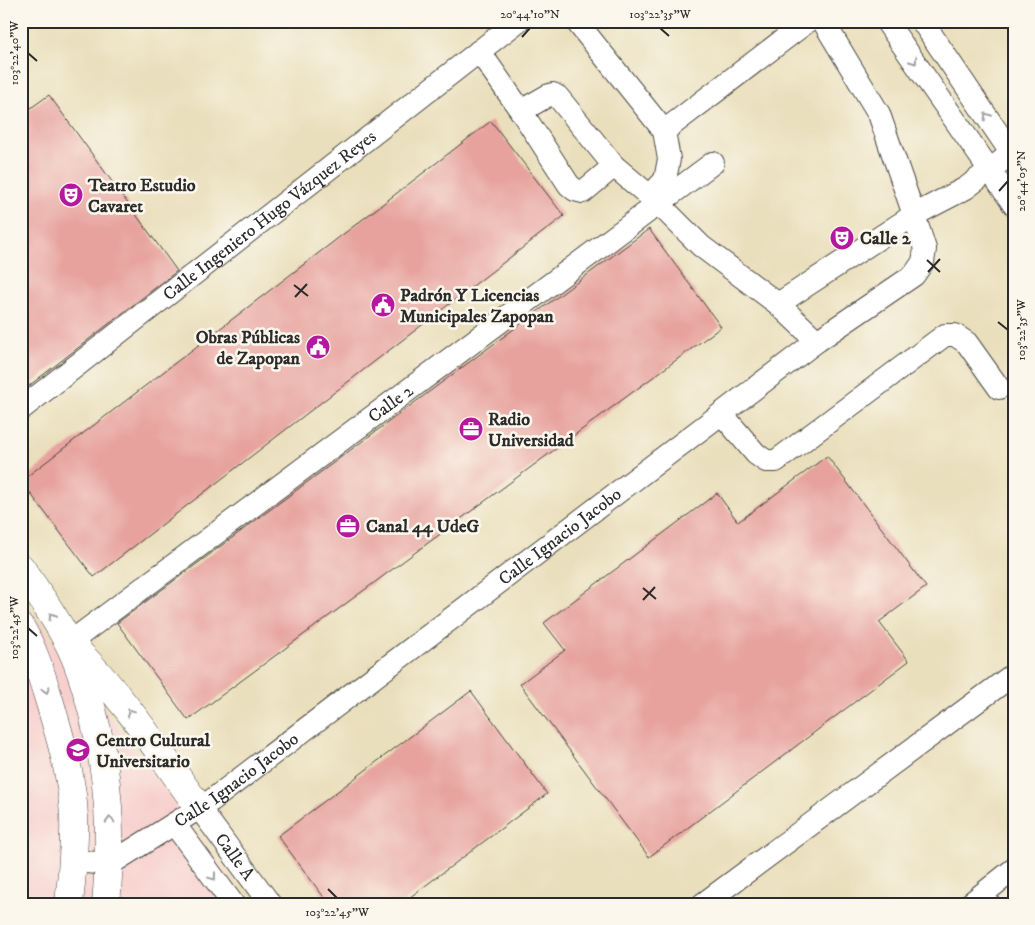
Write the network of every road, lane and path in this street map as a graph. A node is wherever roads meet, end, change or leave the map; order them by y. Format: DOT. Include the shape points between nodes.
graph roads {
  1 [pos="518,21"];
  2 [pos="576,21"];
  3 [pos="808,21"];
  4 [pos="822,21"];
  5 [pos="886,21"];
  6 [pos="922,21"];
  7 [pos="479,51"];
  8 [pos="521,111"];
  9 [pos="664,131"];
  10 [pos="1013,155"];
  11 [pos="714,162"];
  12 [pos="614,166"];
  13 [pos="989,170"];
  14 [pos="654,200"];
  15 [pos="1014,205"];
  16 [pos="914,215"];
  17 [pos="778,304"];
  18 [pos="817,341"];
  19 [pos="1000,388"];
  20 [pos="21,409"];
  21 [pos="722,414"];
  22 [pos="21,568"];
  23 [pos="21,628"];
  24 [pos="69,643"];
  25 [pos="29,666"];
  26 [pos="1014,674"];
  27 [pos="200,809"];
  28 [pos="175,825"];
  29 [pos="73,861"];
  30 [pos="110,864"];
  31 [pos="1014,869"];
  32 [pos="69,904"];
  33 [pos="106,904"];
  34 [pos="234,904"];
  35 [pos="270,904"];
  36 [pos="703,904"];
  37 [pos="970,904"];
  1 -- 7 [label="street, Calle Ingeniero Hugo Vázquez Reyes"];
  2 -- 9 [label="street"];
  3 -- 9 [label="street"];
  4 -- 16 [label="street, Calle Ignacio Jacobo" via="879,114"];
  5 -- 13 [label="street, one-way"];
  10 -- 6 [label="street, one-way"];
  7 -- 8 [label="street"];
  7 -- 20 [label="street, Calle Ingeniero Hugo Vázquez Reyes"];
  8 -- 12 [label="street" via="553,94"];
  8 -- 12 [label="street" via="575,190 583,192"];
  9 -- 14 [label="street" via="669,159 665,180"];
  10 -- 13 [label="street"];
  11 -- 14 [label="street, Calle 2"];
  12 -- 14 [label="street"];
  13 -- 15 [label="street"];
  13 -- 16 [label="street" via="966,188"];
  14 -- 17 [label="street" via="701,246"];
  14 -- 24 [label="street, Calle 2"];
  16 -- 17 [label="street"];
  16 -- 18 [label="street, Calle Ignacio Jacobo" via="925,249 924,262 914,275"];
  17 -- 18 [label="street"];
  18 -- 21 [label="street, Calle Ignacio Jacobo"];
  19 -- 21 [label="street" via="967,343 955,335 944,335 776,461 766,461 756,454"];
  21 -- 27 [label="street, Calle Ignacio Jacobo"];
  24 -- 22 [label="main road, one-way"];
  23 -- 25 [label="main road"];
  27 -- 24 [label="main road, one-way" via="130,711"];
  30 -- 24 [label="main road, one-way" via="110,821 101,745 87,689"];
  25 -- 29 [label="main road, one-way" via="65,751 74,816"];
  26 -- 36 [label="street"];
  27 -- 28 [label="street, Calle Ignacio Jacobo"];
  27 -- 35 [label="street, Calle A"];
  28 -- 30 [label="street, Calle Ignacio Jacobo"];
  28 -- 34 [label="street, Calle A, one-way"];
  29 -- 30 [label="street"];
  29 -- 32 [label="main road"];
  30 -- 33 [label="main road"];
  31 -- 37 [label="street"];
}
